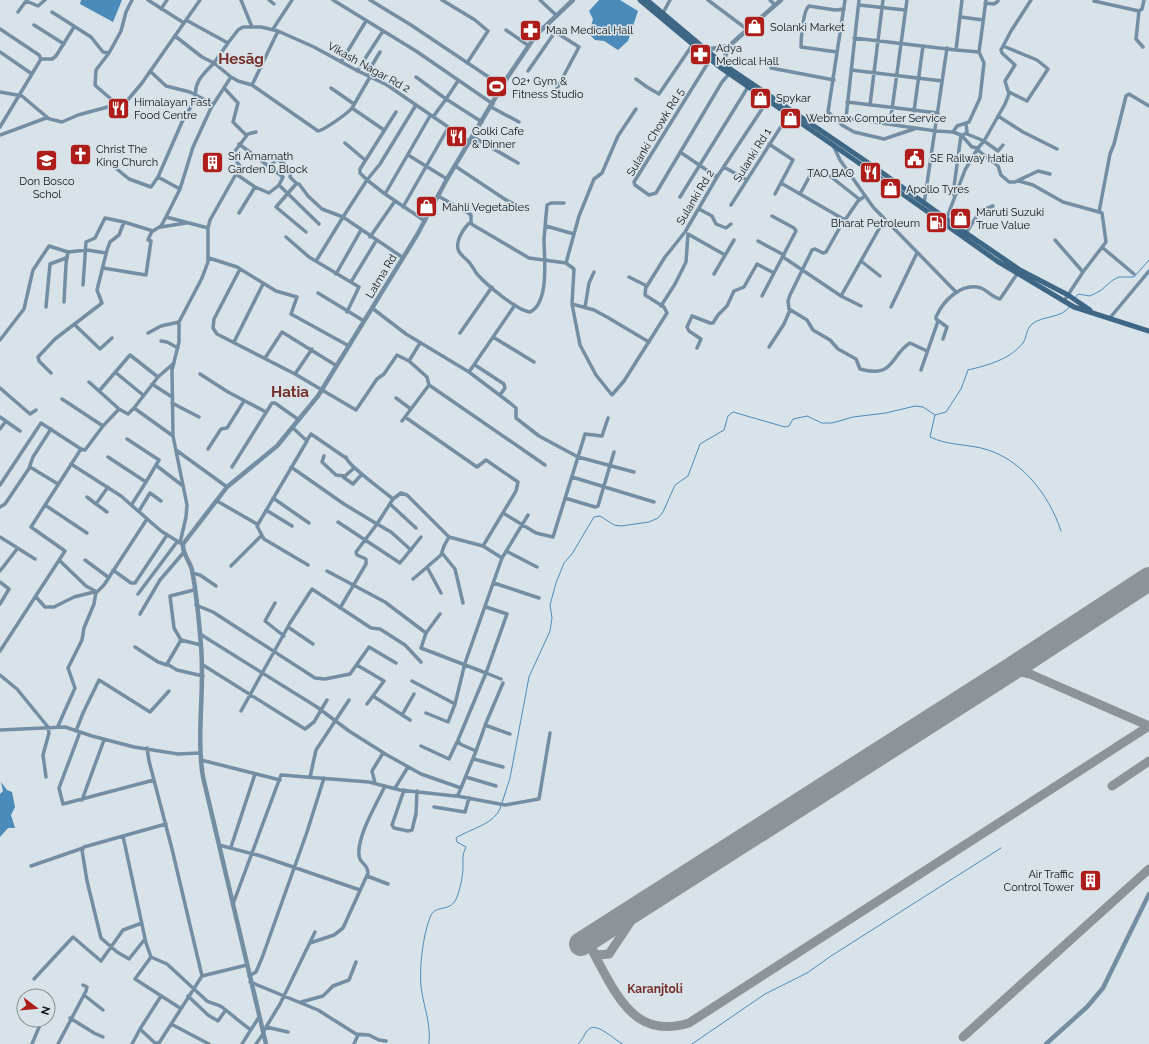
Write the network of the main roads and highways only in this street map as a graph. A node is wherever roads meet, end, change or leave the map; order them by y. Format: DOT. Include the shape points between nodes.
graph roads {
  1 [pos="640,0"];
  2 [pos="647,0"];
  3 [pos="694,43"];
  4 [pos="722,66"];
  5 [pos="923,205"];
  6 [pos="1096,314"];
  7 [pos="1149,331"];
  1 -- 3 [label="main road"];
  2 -- 3 [label="main road"];
  3 -- 4 [label="main road"];
  4 -- 5 [label="main road" via="771,96"];
  4 -- 5 [label="main road" via="729,74"];
  5 -- 6 [label="main road" via="1020,270 1069,296"];
  5 -- 6 [label="main road" via="1017,274 1064,302"];
  6 -- 7 [label="main road"];
}
